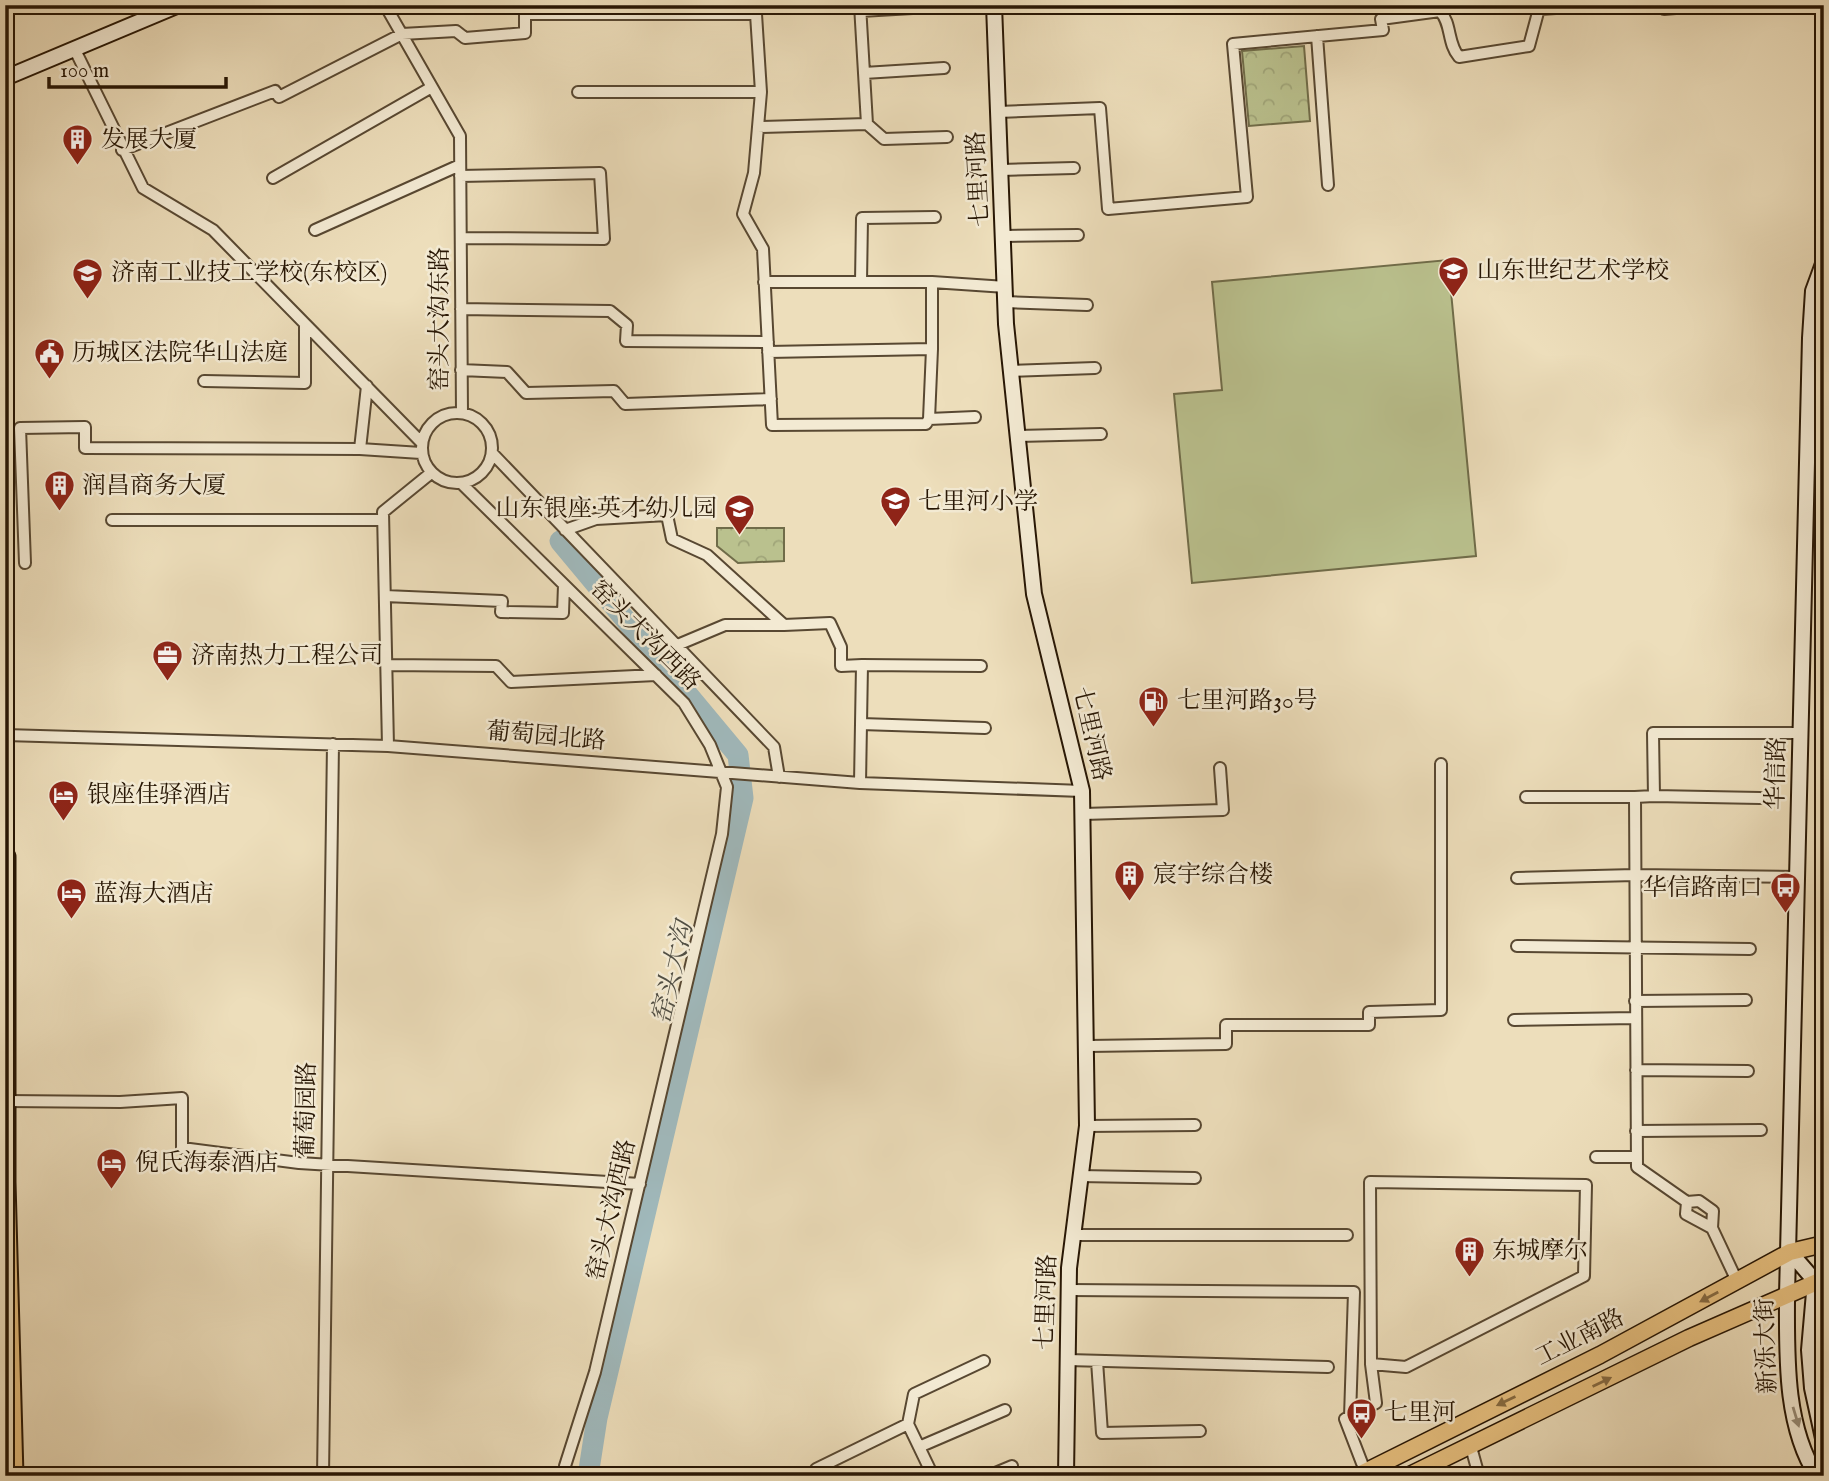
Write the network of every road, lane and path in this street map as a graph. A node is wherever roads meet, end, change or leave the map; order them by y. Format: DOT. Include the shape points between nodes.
graph roads {
  1 [pos="179,5"];
  2 [pos="385,5"];
  3 [pos="994,5"];
  4 [pos="1603,5"];
  5 [pos="1664,5"];
  6 [pos="1711,5"];
  7 [pos="947,6"];
  8 [pos="1540,7"];
  9 [pos="860,8"];
  10 [pos="1439,8"];
  11 [pos="402,34"];
  12 [pos="1317,36"];
  13 [pos="75,50"];
  14 [pos="944,68"];
  15 [pos="864,73"];
  16 [pos="5,78"];
  17 [pos="432,87"];
  18 [pos="578,92"];
  19 [pos="761,92"];
  20 [pos="998,112"];
  21 [pos="867,124"];
  22 [pos="758,127"];
  23 [pos="947,137"];
  24 [pos="122,150"];
  25 [pos="1074,169"];
  26 [pos="1001,170"];
  27 [pos="460,171"];
  28 [pos="273,178"];
  29 [pos="1328,185"];
  30 [pos="935,217"];
  31 [pos="315,230"];
  32 [pos="1078,235"];
  33 [pos="1004,236"];
  34 [pos="461,238"];
  35 [pos="1824,261"];
  36 [pos="764,282"];
  37 [pos="861,282"];
  38 [pos="932,282"];
  39 [pos="1818,291"];
  40 [pos="1006,295"];
  41 [pos="1087,305"];
  42 [pos="461,309"];
  43 [pos="305,324"];
  44 [pos="768,347"];
  45 [pos="932,349"];
  46 [pos="1095,368"];
  47 [pos="461,370"];
  48 [pos="1011,371"];
  49 [pos="204,381"];
  50 [pos="367,386"];
  51 [pos="771,399"];
  52 [pos="462,413"];
  53 [pos="975,417"];
  54 [pos="929,419"];
  55 [pos="1101,434"];
  56 [pos="1018,436"];
  57 [pos="421,448"];
  58 [pos="360,449"];
  59 [pos="492,453"];
  60 [pos="431,473"];
  61 [pos="461,483"];
  62 [pos="111,520"];
  63 [pos="383,520"];
  64 [pos="565,530"];
  65 [pos="25,563"];
  66 [pos="564,585"];
  67 [pos="385,596"];
  68 [pos="785,625"];
  69 [pos="675,646"];
  70 [pos="386,665"];
  71 [pos="862,665"];
  72 [pos="981,666"];
  73 [pos="656,675"];
  74 [pos="861,724"];
  75 [pos="985,728"];
  76 [pos="1801,733"];
  77 [pos="5,735"];
  78 [pos="333,744"];
  79 [pos="388,746"];
  80 [pos="1441,765"];
  81 [pos="1220,768"];
  82 [pos="721,772"];
  83 [pos="779,776"];
  84 [pos="860,783"];
  85 [pos="1082,791"];
  86 [pos="1654,796"];
  87 [pos="1526,797"];
  88 [pos="1635,797"];
  89 [pos="1760,798"];
  90 [pos="1083,814"];
  91 [pos="5,857"];
  92 [pos="1635,875"];
  93 [pos="1798,877"];
  94 [pos="1517,878"];
  95 [pos="1517,946"];
  96 [pos="1635,946"];
  97 [pos="1750,949"];
  98 [pos="1746,1000"];
  99 [pos="1635,1001"];
  100 [pos="1635,1018"];
  101 [pos="1514,1020"];
  102 [pos="1088,1046"];
  103 [pos="1636,1070"];
  104 [pos="1748,1071"];
  105 [pos="6,1101"];
  106 [pos="1195,1125"];
  107 [pos="1087,1126"];
  108 [pos="1761,1130"];
  109 [pos="1636,1131"];
  110 [pos="1596,1157"];
  111 [pos="1637,1157"];
  112 [pos="328,1165"];
  113 [pos="1079,1176"];
  114 [pos="1195,1178"];
  115 [pos="640,1184"];
  116 [pos="1687,1202"];
  117 [pos="1712,1228"];
  118 [pos="1073,1235"];
  119 [pos="1348,1235"];
  120 [pos="1824,1244"];
  121 [pos="1790,1252"];
  122 [pos="1819,1280"];
  123 [pos="1738,1281"];
  124 [pos="1069,1290"];
  125 [pos="1787,1295"];
  126 [pos="1068,1360"];
  127 [pos="984,1361"];
  128 [pos="1097,1361"];
  129 [pos="1371,1364"];
  130 [pos="1328,1367"];
  131 [pos="8,1403"];
  132 [pos="1004,1410"];
  133 [pos="1350,1417"];
  134 [pos="908,1424"];
  135 [pos="1200,1431"];
  136 [pos="1824,1443"];
  137 [pos="919,1447"];
  138 [pos="1471,1447"];
  139 [pos="1012,1466"];
  140 [pos="816,1469"];
  141 [pos="1361,1474"];
  142 [pos="13,1476"];
  143 [pos="323,1476"];
  144 [pos="565,1476"];
  145 [pos="933,1476"];
  146 [pos="988,1476"];
  147 [pos="1066,1476"];
  148 [pos="1408,1476"];
  149 [pos="1479,1476"];
  150 [pos="1817,1476"];
  1 -- 13 [label="main road"];
  2 -- 11 [label="street, 窑头大沟东路"];
  3 -- 20 [label="main road, 七里河路"];
  4 -- 8 [label="street"];
  5 -- 6 [label="street" via="1664,9"];
  7 -- 9 [label="street"];
  8 -- 10 [label="street" via="1529,46 1459,57 1451,48 1446,18"];
  9 -- 15 [label="street"];
  10 -- 12 [label="street" via="1381,19 1382,30"];
  11 -- 17 [label="street, 窑头大沟东路"];
  11 -- 19 [label="street" via="456,30 465,38 525,33 525,14 756,14"];
  11 -- 24 [label="street" via="279,97 275,91"];
  12 -- 20 [label="street" via="1233,44 1247,197 1108,208 1100,108"];
  12 -- 29 [label="street"];
  13 -- 16 [label="main road"];
  13 -- 24 [label="street"];
  14 -- 15 [label="street"];
  15 -- 21 [label="street"];
  17 -- 27 [label="street, 窑头大沟东路" via="460,136"];
  17 -- 28 [label="street"];
  18 -- 19 [label="street"];
  19 -- 22 [label="street"];
  20 -- 26 [label="main road, 七里河路"];
  21 -- 22 [label="street"];
  21 -- 23 [label="street" via="884,139"];
  22 -- 36 [label="street" via="754,173 743,214 763,249"];
  24 -- 43 [label="street" via="143,188 213,230"];
  25 -- 26 [label="street"];
  26 -- 33 [label="main road, 七里河路"];
  27 -- 31 [label="street"];
  27 -- 34 [label="street, 窑头大沟东路"];
  27 -- 34 [label="street" via="600,173 604,239"];
  30 -- 37 [label="street" via="862,218"];
  32 -- 33 [label="street"];
  33 -- 40 [label="main road, 七里河路"];
  34 -- 42 [label="street, 窑头大沟东路"];
  35 -- 39 [label="main road, 华信路"];
  36 -- 37 [label="street"];
  36 -- 44 [label="street"];
  37 -- 38 [label="street"];
  38 -- 40 [label="street"];
  38 -- 45 [label="street"];
  39 -- 76 [label="main road, 华信路"];
  40 -- 41 [label="street"];
  40 -- 48 [label="main road, 七里河路"];
  42 -- 44 [label="street" via="610,311 627,325 626,341"];
  42 -- 47 [label="street, 窑头大沟东路"];
  43 -- 49 [label="street" via="305,383"];
  43 -- 50 [label="street"];
  44 -- 45 [label="street"];
  44 -- 51 [label="street"];
  45 -- 54 [label="street"];
  46 -- 48 [label="street"];
  47 -- 51 [label="street" via="507,372 526,393 614,391 625,404"];
  47 -- 52 [label="street, 窑头大沟东路"];
  48 -- 56 [label="main road, 七里河路"];
  50 -- 57 [label="street"];
  50 -- 58 [label="street"];
  51 -- 54 [label="street" via="772,425 926,424"];
  52 -- 57 [label="street" via="431,423"];
  52 -- 59 [label="street, 窑头大沟东路" via="488,431"];
  53 -- 54 [label="street"];
  55 -- 56 [label="street"];
  56 -- 85 [label="main road, 七里河路" via="1034,594"];
  57 -- 58 [label="street"];
  57 -- 60 [label="street"];
  58 -- 65 [label="street" via="85,448 85,427 20,428"];
  59 -- 61 [label="street" via="482,473"];
  59 -- 64 [label="street, 窑头大沟东路"];
  60 -- 61 [label="street, 窑头大沟西路"];
  60 -- 63 [label="street" via="383,512"];
  61 -- 66 [label="street, 窑头大沟西路"];
  62 -- 63 [label="street"];
  63 -- 67 [label="street"];
  64 -- 68 [label="street" via="596,519 667,515 672,539 708,555"];
  64 -- 69 [label="street, 窑头大沟东路"];
  66 -- 67 [label="street" via="564,613 501,612 502,601"];
  66 -- 73 [label="street, 窑头大沟西路"];
  67 -- 70 [label="street"];
  68 -- 69 [label="street" via="725,625"];
  68 -- 71 [label="street" via="830,623 841,647 841,666"];
  69 -- 83 [label="street, 窑头大沟东路" via="774,747"];
  70 -- 73 [label="street" via="496,666 511,682"];
  70 -- 79 [label="street"];
  71 -- 72 [label="street"];
  71 -- 74 [label="street"];
  73 -- 82 [label="street, 窑头大沟西路" via="684,703"];
  74 -- 75 [label="street"];
  74 -- 84 [label="street"];
  76 -- 86 [label="street" via="1653,733"];
  76 -- 93 [label="main road, 华信路"];
  77 -- 78 [label="street, 葡萄园北路"];
  78 -- 79 [label="street, 葡萄园北路"];
  78 -- 112 [label="street, 葡萄园路"];
  79 -- 82 [label="street, 葡萄园北路"];
  80 -- 102 [label="street" via="1441,1010 1369,1012 1369,1025 1226,1025 1226,1044"];
  81 -- 90 [label="street" via="1223,810"];
  82 -- 83 [label="street, 葡萄园北路"];
  82 -- 115 [label="street, 窑头大沟西路" via="727,787 722,834"];
  83 -- 84 [label="street, 葡萄园北路"];
  84 -- 85 [label="street, 葡萄园北路"];
  85 -- 90 [label="main road, 七里河路"];
  86 -- 88 [label="street"];
  86 -- 89 [label="street"];
  87 -- 88 [label="street"];
  88 -- 92 [label="street"];
  90 -- 102 [label="main road, 七里河路"];
  91 -- 105 [label="highway"];
  92 -- 93 [label="street"];
  92 -- 94 [label="street"];
  92 -- 96 [label="street"];
  93 -- 121 [label="main road, 华信路"];
  95 -- 96 [label="street"];
  96 -- 97 [label="street"];
  96 -- 99 [label="street"];
  98 -- 99 [label="street"];
  99 -- 100 [label="street"];
  100 -- 101 [label="street"];
  100 -- 103 [label="street"];
  102 -- 107 [label="main road, 七里河路"];
  103 -- 104 [label="street"];
  103 -- 109 [label="street"];
  105 -- 112 [label="street" via="182,1098 182,1148"];
  105 -- 131 [label="highway"];
  106 -- 107 [label="street"];
  107 -- 113 [label="main road, 七里河路"];
  108 -- 109 [label="street"];
  109 -- 111 [label="street"];
  110 -- 111 [label="street"];
  111 -- 116 [label="street" via="1637,1167"];
  112 -- 115 [label="street"];
  112 -- 143 [label="street, 葡萄园路"];
  113 -- 114 [label="street"];
  113 -- 118 [label="main road, 七里河路"];
  115 -- 144 [label="street, 窑头大沟西路"];
  116 -- 117 [label="street" via="1686,1214"];
  116 -- 117 [label="street" via="1699,1201 1713,1211"];
  117 -- 123 [label="street"];
  118 -- 119 [label="street"];
  118 -- 124 [label="main road, 七里河路"];
  120 -- 121 [label="main road, 工业南路"];
  121 -- 122 [label="main road"];
  121 -- 123 [label="main road, 工业南路"];
  121 -- 125 [label="main road, 新泺大街"];
  122 -- 125 [label="main road, 工业南路"];
  122 -- 136 [label="main road, 新泺大街" via="1809,1350"];
  123 -- 141 [label="main road, 工业南路, one-way"];
  124 -- 126 [label="main road, 七里河路"];
  124 -- 133 [label="street" via="1354,1292"];
  138 -- 125 [label="main road, 工业南路, one-way" via="1689,1338"];
  125 -- 150 [label="main road, 新泺大街, one-way" via="1787,1389"];
  126 -- 128 [label="street"];
  126 -- 147 [label="main road, 七里河路"];
  127 -- 134 [label="street" via="914,1394"];
  128 -- 130 [label="street"];
  128 -- 135 [label="street" via="1102,1433"];
  129 -- 129 [label="street" via="1406,1367 1584,1276 1586,1185 1370,1182"];
  129 -- 133 [label="street" via="1376,1403"];
  131 -- 142 [label="highway"];
  132 -- 137 [label="street"];
  133 -- 141 [label="street" via="1345,1419"];
  134 -- 137 [label="street"];
  134 -- 140 [label="street"];
  137 -- 145 [label="street"];
  138 -- 148 [label="main road, 工业南路"];
  138 -- 149 [label="street"];
  139 -- 146 [label="street"];
}
